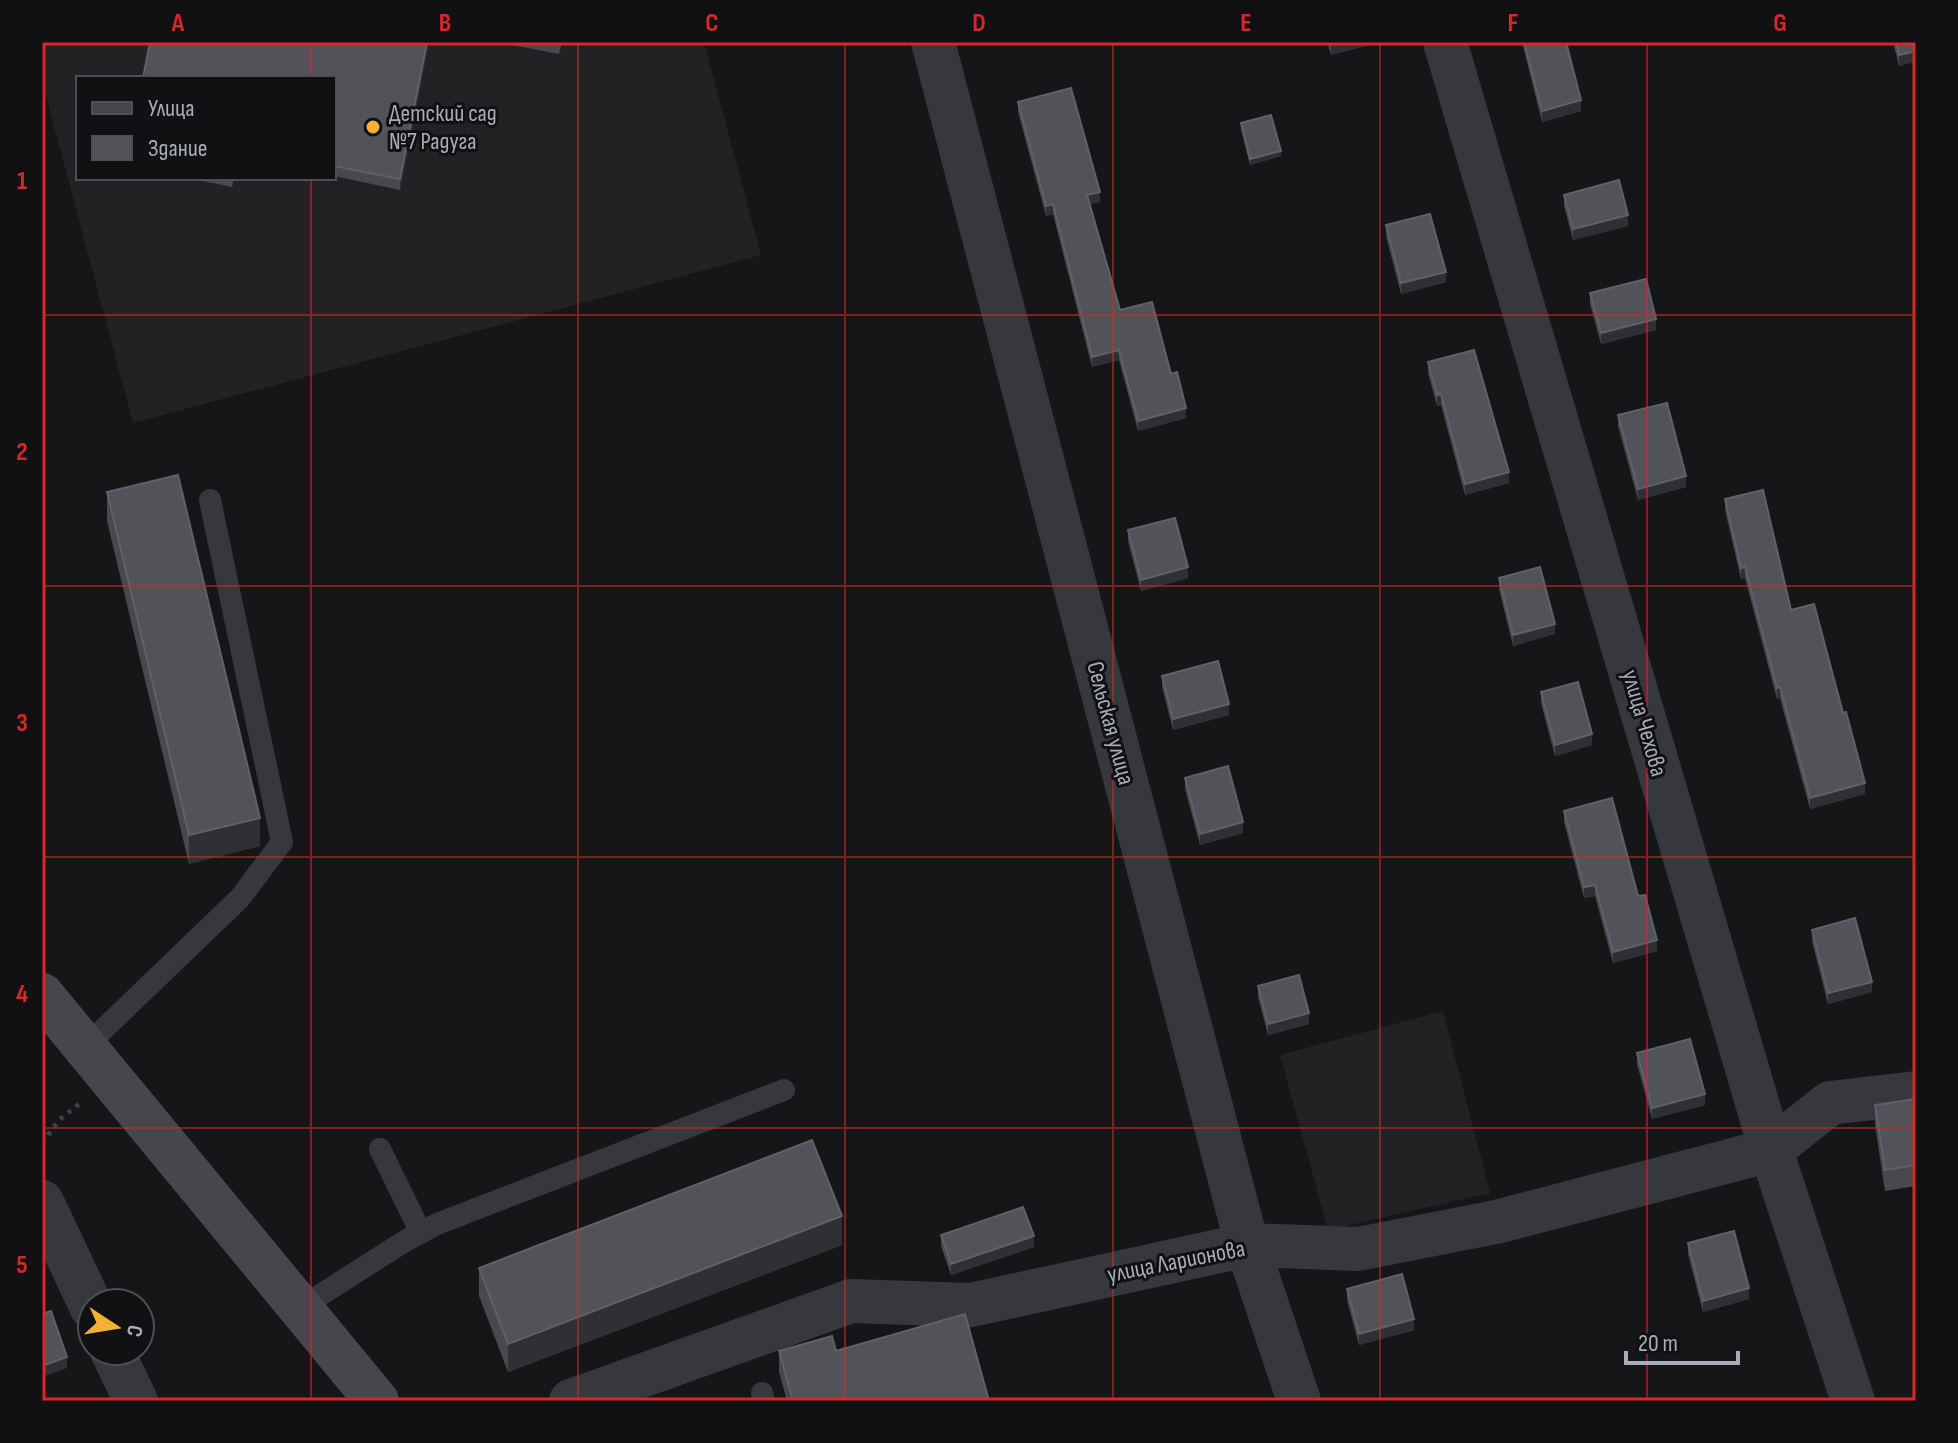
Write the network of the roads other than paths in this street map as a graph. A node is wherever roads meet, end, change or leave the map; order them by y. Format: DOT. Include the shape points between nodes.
graph roads {
  1 [pos="933,42"];
  2 [pos="1445,42"];
  3 [pos="210,500"];
  4 [pos="42,995"];
  5 [pos="98,1062"];
  6 [pos="784,1090"];
  7 [pos="1916,1093"];
  8 [pos="380,1149"];
  9 [pos="1771,1150"];
  10 [pos="42,1202"];
  11 [pos="421,1233"];
  12 [pos="1247,1245"];
  13 [pos="82,1287"];
  14 [pos="300,1308"];
  15 [pos="120,1367"];
  16 [pos="136,1401"];
  17 [pos="377,1401"];
  18 [pos="571,1401"];
  19 [pos="1299,1401"];
  20 [pos="1853,1401"];
  1 -- 12 [label="street, Сельская улица"];
  2 -- 9 [label="street, улица Чехова"];
  3 -- 5 [label="lane" via="282,842"];
  4 -- 5 [label="main road"];
  5 -- 14 [label="main road"];
  6 -- 11 [label="lane"];
  7 -- 9 [label="street, улица Ларионова" via="1830,1103"];
  8 -- 11 [label="lane"];
  9 -- 12 [label="street, улица Ларионова" via="1496,1222 1358,1249"];
  9 -- 20 [label="street, улица Чехова"];
  10 -- 13 [label="street"];
  11 -- 14 [label="lane"];
  12 -- 18 [label="street, улица Ларионова" via="971,1305 851,1301"];
  12 -- 19 [label="street, Сельская улица"];
  14 -- 17 [label="main road"];
  15 -- 16 [label="street"];
}
